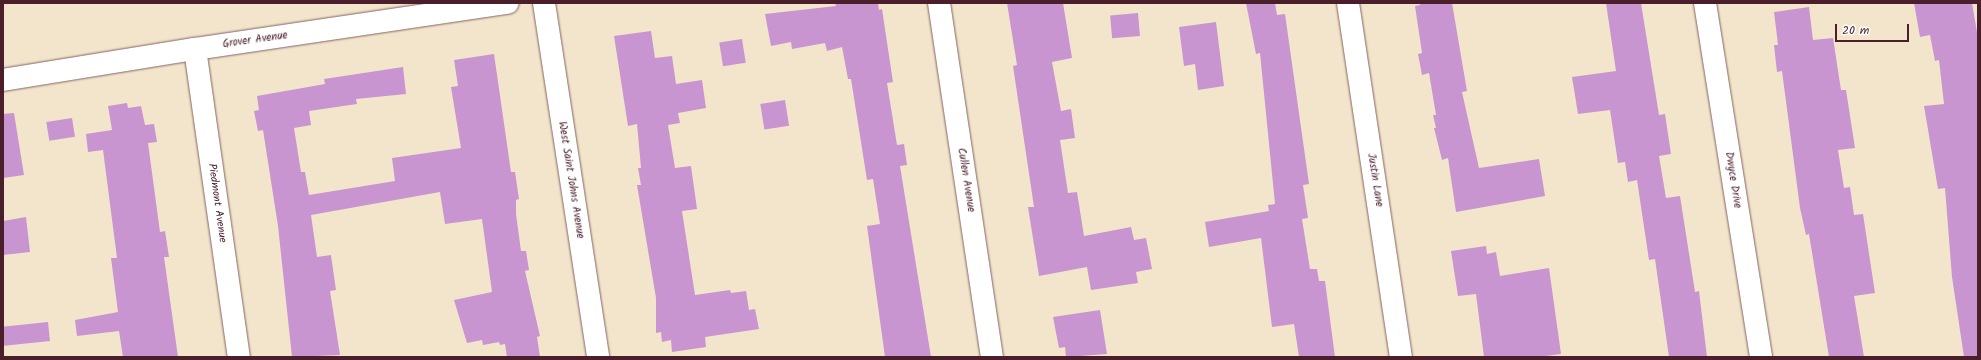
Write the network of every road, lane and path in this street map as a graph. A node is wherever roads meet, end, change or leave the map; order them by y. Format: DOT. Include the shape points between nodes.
graph roads {
  1 [pos="508,3"];
  2 [pos="544,3"];
  3 [pos="939,3"];
  4 [pos="1348,3"];
  5 [pos="1706,3"];
  6 [pos="195,48"];
  7 [pos="3,80"];
  8 [pos="239,357"];
  9 [pos="598,357"];
  10 [pos="992,357"];
  11 [pos="1401,357"];
  12 [pos="1761,357"];
  1 -- 6 [label="street, Grover Avenue"];
  2 -- 9 [label="street, West Saint Johns Avenue"];
  3 -- 10 [label="street, Cullen Avenue"];
  4 -- 11 [label="street, Justin Lane"];
  5 -- 12 [label="street, Dwyce Drive"];
  6 -- 7 [label="street, Grover Avenue"];
  6 -- 8 [label="street, Piedmont Avenue"];
}
